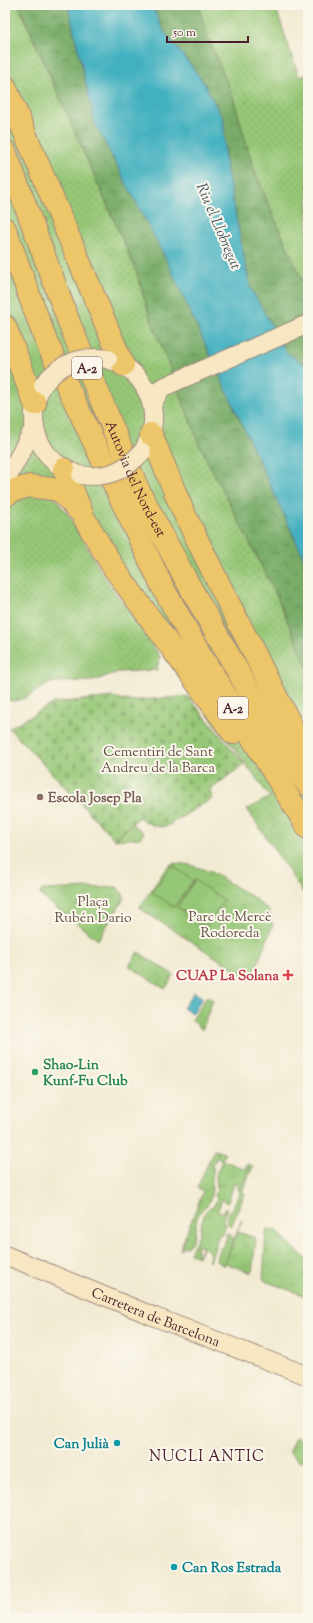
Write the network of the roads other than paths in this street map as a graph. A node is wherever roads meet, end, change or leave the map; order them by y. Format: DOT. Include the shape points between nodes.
graph roads {
  1 [pos="5,86"];
  2 [pos="5,151"];
  3 [pos="5,229"];
  4 [pos="308,324"];
  5 [pos="5,326"];
  6 [pos="115,362"];
  7 [pos="142,382"];
  8 [pos="161,388"];
  9 [pos="39,394"];
  10 [pos="152,405"];
  11 [pos="35,426"];
  12 [pos="146,443"];
  13 [pos="47,454"];
  14 [pos="73,472"];
  15 [pos="9,475"];
  16 [pos="5,496"];
  17 [pos="84,518"];
  18 [pos="308,758"];
  19 [pos="308,785"];
  20 [pos="308,828"];
  21 [pos="5,1255"];
  22 [pos="308,1376"];
  1 -- 6 [label="highway"];
  2 -- 19 [label="highway, Autovia del Nord-est / A-2" via="70,325 139,491 279,744"];
  3 -- 20 [label="highway, Autovia del Nord-est / A-2" via="46,341 162,586 203,659"];
  4 -- 8 [label="street"];
  5 -- 9 [label="highway"];
  6 -- 7 [label="street" via="133,372"];
  6 -- 9 [label="street, bridge" via="97,357 76,360 58,370"];
  7 -- 8 [label="street"];
  7 -- 10 [label="street"];
  8 -- 10 [label="street"];
  9 -- 11 [label="street" via="34,415"];
  10 -- 12 [label="street" via="154,420"];
  11 -- 13 [label="street" via="39,441"];
  11 -- 15 [label="street"];
  12 -- 14 [label="street, bridge" via="132,463 119,471 101,476"];
  12 -- 18 [label="highway" via="186,515"];
  13 -- 14 [label="street"];
  13 -- 15 [label="street" via="29,457"];
  14 -- 17 [label="highway"];
  16 -- 17 [label="highway" via="29,486 59,490"];
  17 -- 20 [label="highway" via="113,566 254,762"];
  21 -- 22 [label="street, Carretera de Barcelona"];
}
